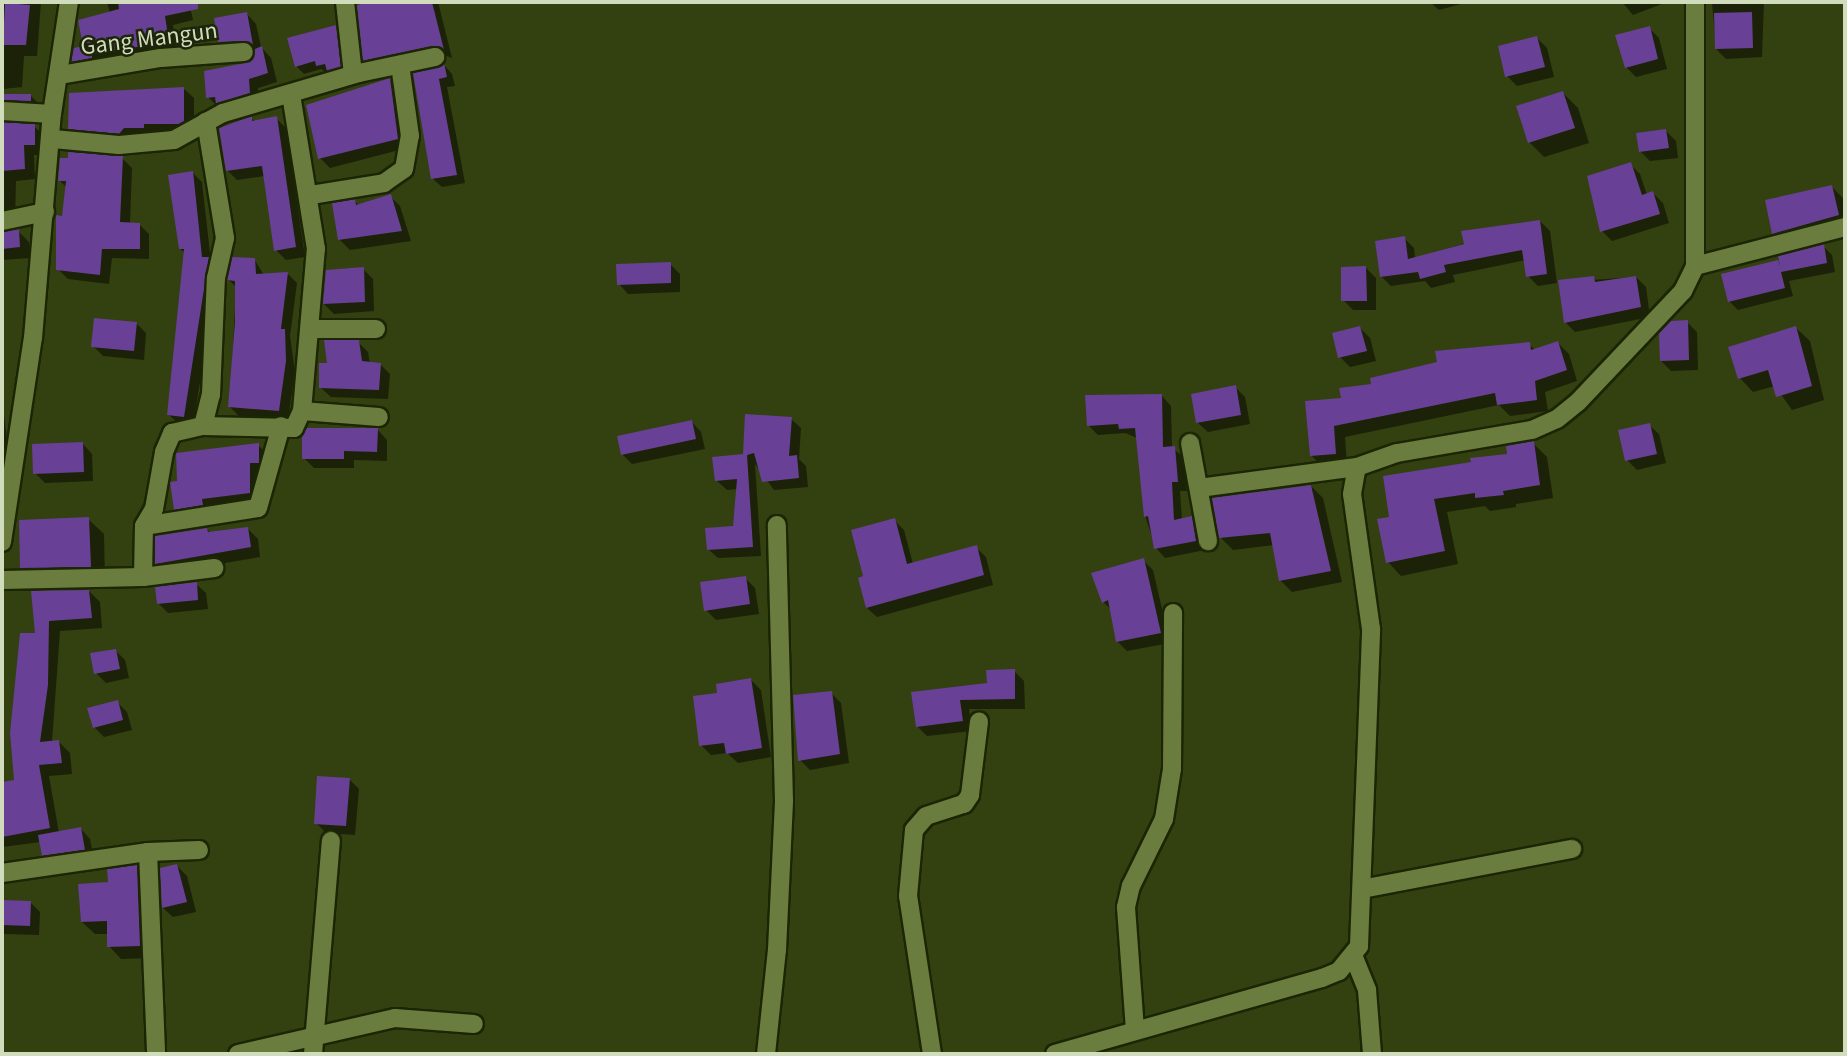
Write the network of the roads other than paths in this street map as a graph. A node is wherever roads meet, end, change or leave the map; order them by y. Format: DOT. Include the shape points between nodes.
graph roads {
  1 [pos="69,2"];
  2 [pos="345,2"];
  3 [pos="1695,2"];
  4 [pos="244,52"];
  5 [pos="435,57"];
  6 [pos="400,65"];
  7 [pos="353,74"];
  8 [pos="60,75"];
  9 [pos="291,94"];
  10 [pos="2,111"];
  11 [pos="52,114"];
  12 [pos="205,122"];
  13 [pos="52,139"];
  14 [pos="311,195"];
  15 [pos="44,212"];
  16 [pos="2,221"];
  17 [pos="1845,228"];
  18 [pos="1695,266"];
  19 [pos="376,328"];
  20 [pos="312,329"];
  21 [pos="302,411"];
  22 [pos="379,417"];
  23 [pos="203,426"];
  24 [pos="281,426"];
  25 [pos="1190,443"];
  26 [pos="1357,467"];
  27 [pos="1199,488"];
  28 [pos="777,525"];
  29 [pos="144,526"];
  30 [pos="1208,541"];
  31 [pos="2,542"];
  32 [pos="214,568"];
  33 [pos="143,577"];
  34 [pos="2,580"];
  35 [pos="1173,613"];
  36 [pos="979,722"];
  37 [pos="331,841"];
  38 [pos="1572,849"];
  39 [pos="199,850"];
  40 [pos="148,852"];
  41 [pos="2,873"];
  42 [pos="1362,889"];
  43 [pos="1353,955"];
  44 [pos="474,1024"];
  45 [pos="1135,1030"];
  46 [pos="314,1045"];
  47 [pos="156,1054"];
  48 [pos="237,1054"];
  49 [pos="766,1054"];
  50 [pos="932,1054"];
  51 [pos="1055,1054"];
  52 [pos="1372,1054"];
  1 -- 8 [label="street"];
  2 -- 7 [label="street"];
  3 -- 18 [label="street"];
  4 -- 8 [label="street, Gang Mangun" via="161,58"];
  5 -- 6 [label="street"];
  6 -- 7 [label="street"];
  6 -- 14 [label="street" via="410,136 404,169 384,183"];
  7 -- 9 [label="street"];
  8 -- 11 [label="street"];
  9 -- 12 [label="street"];
  9 -- 14 [label="street"];
  10 -- 11 [label="street"];
  11 -- 13 [label="street"];
  12 -- 13 [label="street" via="174,140 143,144"];
  12 -- 23 [label="street" via="225,238 216,278 211,395"];
  13 -- 15 [label="street"];
  14 -- 20 [label="street" via="316,248"];
  15 -- 16 [label="street"];
  15 -- 31 [label="street" via="33,338"];
  17 -- 18 [label="street"];
  18 -- 26 [label="street" via="1683,291 1557,419 1532,430 1398,453"];
  19 -- 20 [label="street"];
  20 -- 21 [label="street"];
  21 -- 22 [label="street"];
  21 -- 24 [label="street" via="294,428"];
  23 -- 24 [label="street"];
  23 -- 29 [label="street" via="172,433 159,470 154,509"];
  24 -- 29 [label="street" via="258,508"];
  25 -- 27 [label="street"];
  26 -- 27 [label="street"];
  26 -- 42 [label="street" via="1352,494 1371,629"];
  27 -- 30 [label="street"];
  28 -- 49 [label="street" via="784,801 777,950"];
  29 -- 33 [label="street"];
  32 -- 33 [label="street"];
  33 -- 34 [label="street"];
  35 -- 45 [label="street" via="1172,769 1164,819 1131,886 1126,908"];
  36 -- 50 [label="street" via="970,796 964,804 926,816 914,830 908,896"];
  37 -- 46 [label="street"];
  38 -- 42 [label="street"];
  39 -- 40 [label="street"];
  40 -- 41 [label="street"];
  40 -- 47 [label="street"];
  42 -- 43 [label="street" via="1359,946"];
  43 -- 45 [label="street" via="1339,971 1322,978"];
  43 -- 52 [label="street" via="1367,990"];
  44 -- 46 [label="street" via="395,1018"];
  45 -- 51 [label="street"];
  46 -- 48 [label="street"];
}
